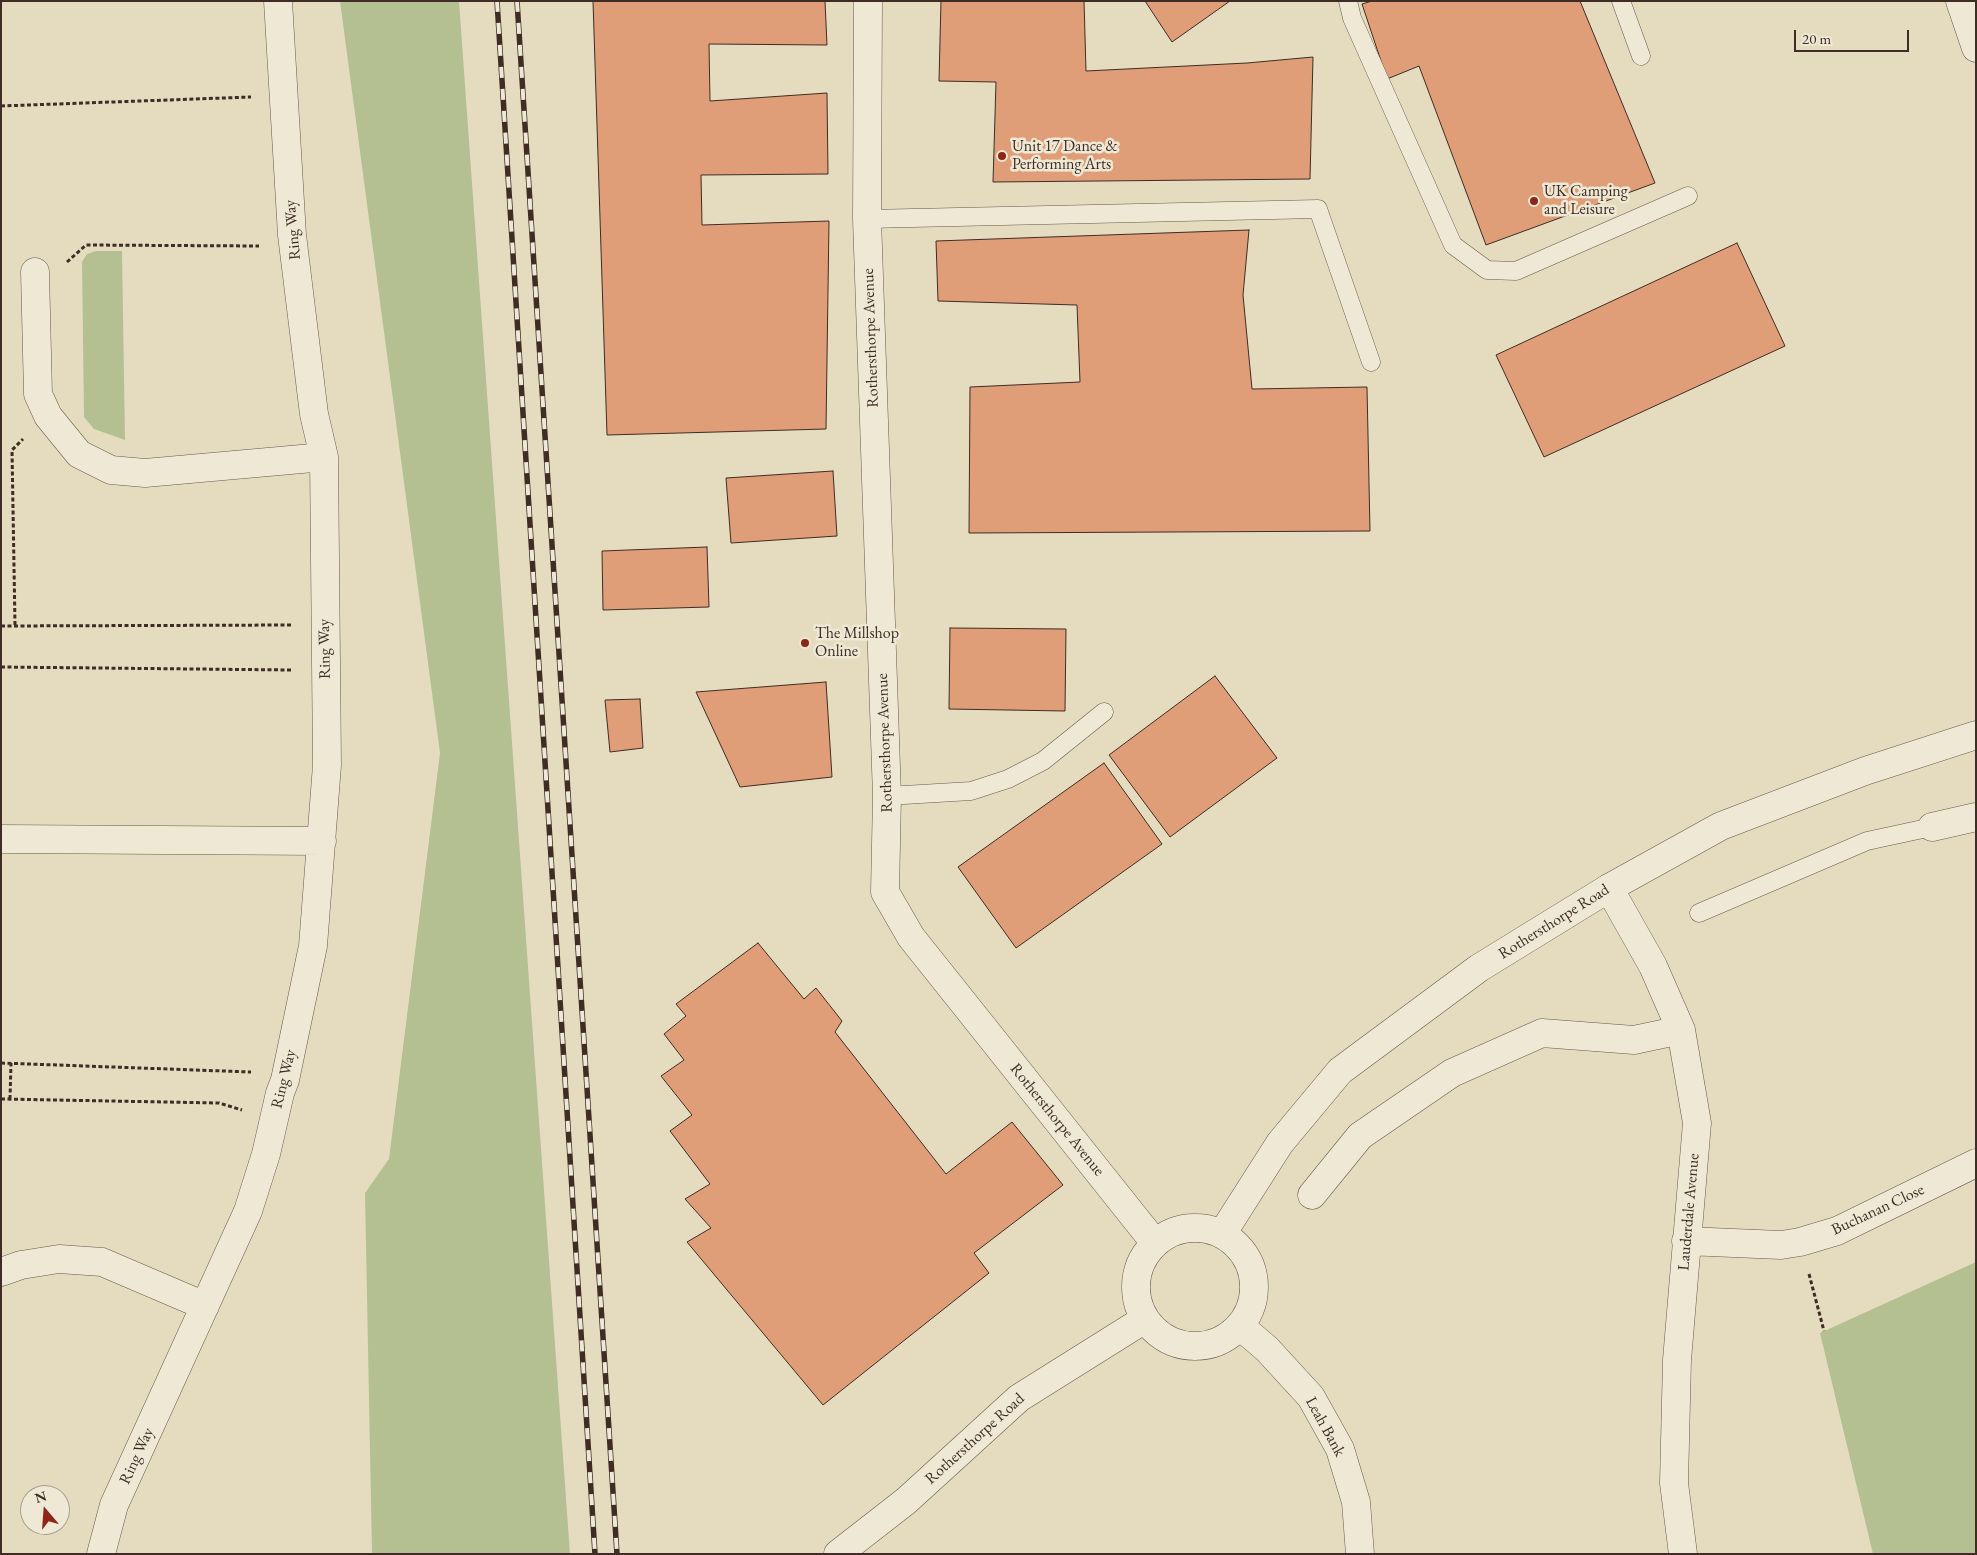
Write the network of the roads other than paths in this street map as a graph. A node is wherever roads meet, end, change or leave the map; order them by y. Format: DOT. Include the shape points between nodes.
graph roads {
  1 [pos="278,1"];
  2 [pos="868,1"];
  3 [pos="1348,1"];
  4 [pos="1621,1"];
  5 [pos="1960,1"];
  6 [pos="1976,48"];
  7 [pos="1641,56"];
  8 [pos="1688,196"];
  9 [pos="867,219"];
  10 [pos="35,280"];
  11 [pos="1371,362"];
  12 [pos="324,457"];
  13 [pos="1104,712"];
  14 [pos="1976,735"];
  15 [pos="887,796"];
  16 [pos="1976,816"];
  17 [pos="1932,827"];
  18 [pos="1,839"];
  19 [pos="322,841"];
  20 [pos="1609,888"];
  21 [pos="1700,913"];
  22 [pos="1681,1030"];
  23 [pos="1976,1163"];
  24 [pos="1312,1195"];
  25 [pos="1222,1234"];
  26 [pos="1686,1241"];
  27 [pos="1155,1243"];
  28 [pos="1,1272"];
  29 [pos="205,1306"];
  30 [pos="1145,1319"];
  31 [pos="1240,1326"];
  32 [pos="101,1554"];
  33 [pos="838,1554"];
  34 [pos="1360,1554"];
  35 [pos="1683,1554"];
  1 -- 12 [label="street, Ring Way" via="293,246 314,414"];
  2 -- 9 [label="street, Rothersthorpe Avenue"];
  3 -- 8 [label="lane" via="1352,18 1453,244 1488,270 1516,271"];
  4 -- 7 [label="lane"];
  5 -- 6 [label="street"];
  9 -- 11 [label="lane" via="1318,209"];
  9 -- 15 [label="street, Rothersthorpe Avenue"];
  10 -- 12 [label="street" via="38,394 48,416 78,454 111,470 145,473"];
  12 -- 19 [label="street, Ring Way" via="327,766"];
  13 -- 15 [label="lane" via="1043,761 1008,779 971,791"];
  14 -- 20 [label="street, Rothersthorpe Road" via="1865,771 1721,826"];
  15 -- 27 [label="street, Rothersthorpe Avenue" via="885,892 911,937"];
  16 -- 17 [label="street"];
  17 -- 21 [label="lane" via="1867,841"];
  18 -- 19 [label="street"];
  19 -- 29 [label="street, Ring Way" via="312,946 266,1154 248,1211"];
  20 -- 22 [label="street, Lauderdale Avenue" via="1653,966"];
  20 -- 25 [label="street, Rothersthorpe Road" via="1479,968 1340,1071 1280,1143"];
  22 -- 24 [label="street" via="1634,1040 1542,1033 1533,1037 1452,1074 1360,1136"];
  22 -- 26 [label="street, Lauderdale Avenue" via="1697,1122"];
  23 -- 26 [label="street, Buchanan Close" via="1837,1231 1800,1242 1781,1245"];
  25 -- 27 [label="street" via="1199,1227 1175,1231"];
  25 -- 31 [label="street" via="1236,1244 1253,1275 1254,1293"];
  26 -- 35 [label="street, Lauderdale Avenue" via="1677,1360 1674,1483"];
  27 -- 30 [label="street" via="1142,1259 1136,1279 1137,1300"];
  28 -- 29 [label="street" via="59,1259 102,1262"];
  29 -- 32 [label="street, Ring Way" via="114,1505"];
  30 -- 31 [label="street" via="1160,1334 1180,1344 1202,1346 1222,1339"];
  30 -- 33 [label="street, Rothersthorpe Road" via="1019,1398 906,1501"];
  31 -- 34 [label="street, Leah Bank" via="1267,1349 1311,1397 1340,1449 1356,1502"];
}
